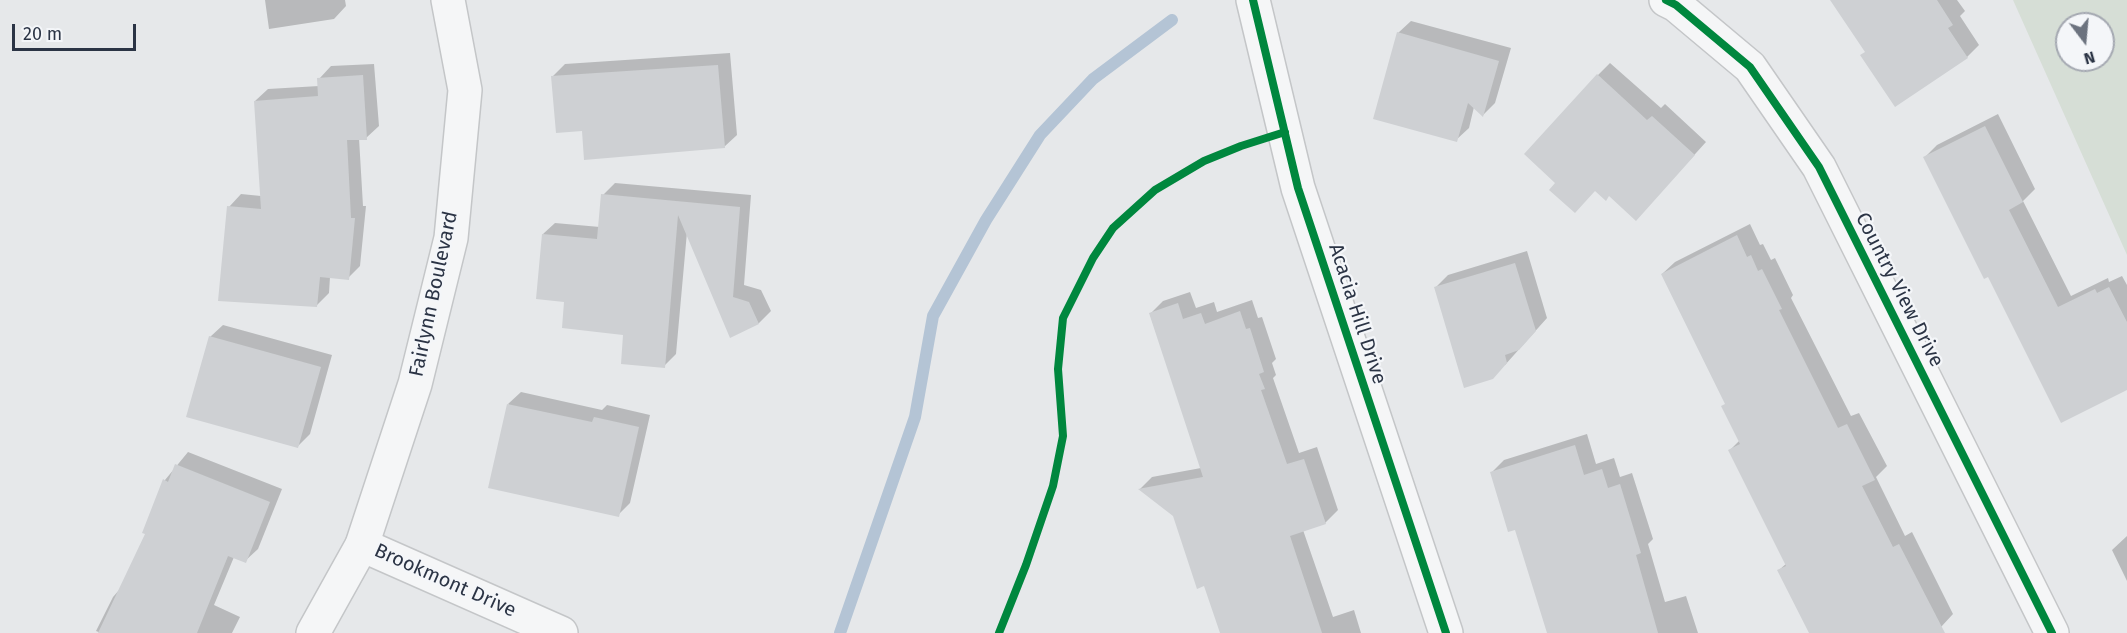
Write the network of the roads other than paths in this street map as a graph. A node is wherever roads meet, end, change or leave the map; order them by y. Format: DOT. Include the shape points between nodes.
graph roads {
  1 [pos="448,0"];
  2 [pos="1253,0"];
  3 [pos="1666,0"];
  4 [pos="362,544"];
  5 [pos="313,633"];
  6 [pos="561,633"];
  7 [pos="1446,633"];
  8 [pos="2052,633"];
  1 -- 4 [label="street, Fairlynn Boulevard" via="465,90 451,238 415,384"];
  2 -- 7 [label="street, Acacia Hill Drive" via="1298,188"];
  3 -- 8 [label="street, Country View Drive" via="1750,67 1819,167"];
  4 -- 5 [label="street, Fairlynn Boulevard"];
  4 -- 6 [label="street, Brookmont Drive"];
}
